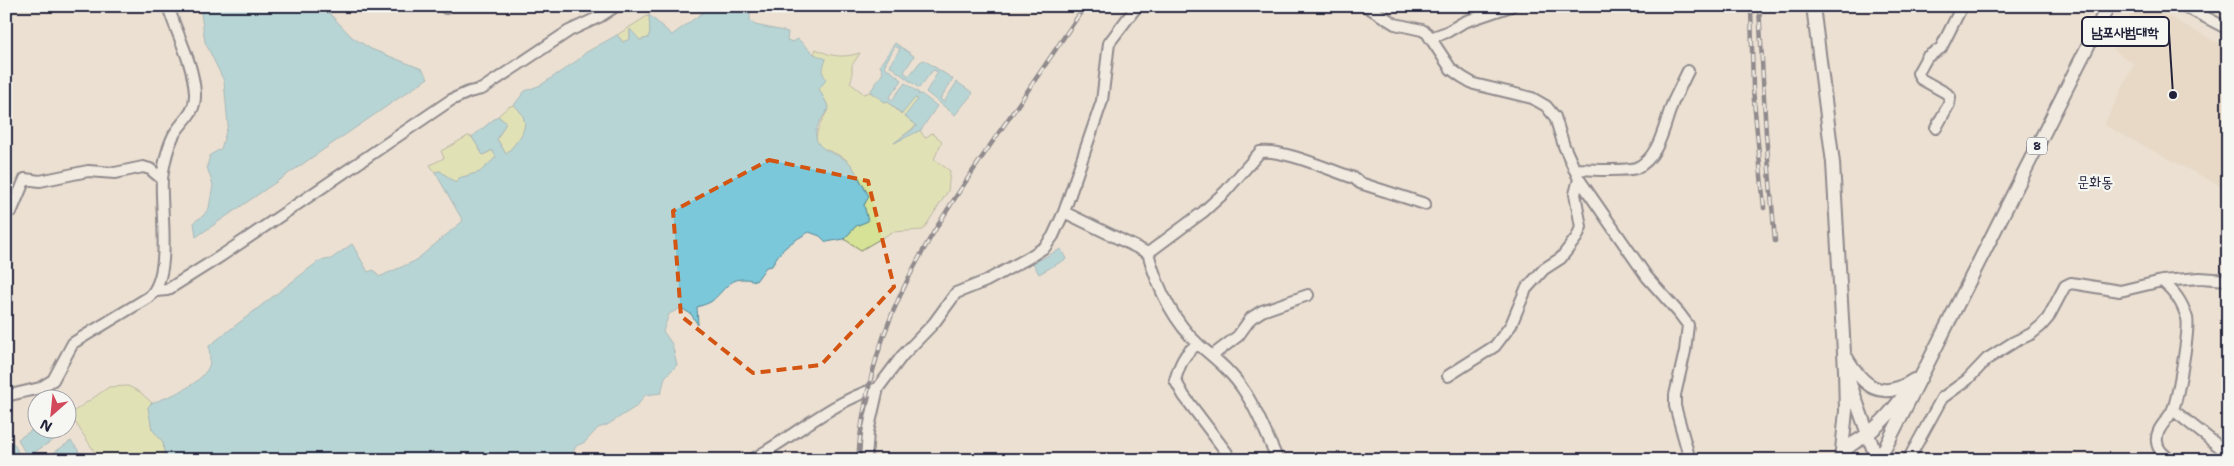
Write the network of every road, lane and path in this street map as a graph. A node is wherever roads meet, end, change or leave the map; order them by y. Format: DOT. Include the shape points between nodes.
graph roads {
  1 [pos="168,6"];
  2 [pos="616,6"];
  3 [pos="1366,6"];
  4 [pos="1511,6"];
  5 [pos="1813,6"];
  6 [pos="1962,6"];
  7 [pos="2108,6"];
  8 [pos="2184,6"];
  9 [pos="2210,6"];
  10 [pos="1131,8"];
  11 [pos="1379,10"];
  12 [pos="2204,17"];
  13 [pos="2228,29"];
  14 [pos="1430,38"];
  15 [pos="1688,71"];
  16 [pos="1936,128"];
  17 [pos="1574,169"];
  18 [pos="162,179"];
  19 [pos="1579,179"];
  20 [pos="1425,204"];
  21 [pos="1064,212"];
  22 [pos="6,214"];
  23 [pos="1148,253"];
  24 [pos="2228,280"];
  25 [pos="2162,281"];
  26 [pos="156,291"];
  27 [pos="1308,295"];
  28 [pos="1198,344"];
  29 [pos="1844,354"];
  30 [pos="1213,355"];
  31 [pos="1845,370"];
  32 [pos="1922,374"];
  33 [pos="1448,376"];
  34 [pos="878,388"];
  35 [pos="6,396"];
  36 [pos="2173,410"];
  37 [pos="1867,435"];
  38 [pos="1852,444"];
  39 [pos="2228,448"];
  40 [pos="1227,452"];
  41 [pos="763,457"];
  42 [pos="1876,457"];
  43 [pos="1841,459"];
  44 [pos="751,460"];
  45 [pos="866,460"];
  46 [pos="1278,460"];
  47 [pos="1690,460"];
  48 [pos="1908,460"];
  49 [pos="2171,460"];
  1 -- 18 [label="street" via="186,52 195,92 189,117 172,138"];
  2 -- 26 [label="street" via="569,31 482,89 451,100 221,256 167,290"];
  3 -- 11 [label="street"];
  4 -- 14 [label="street"];
  5 -- 29 [label="main road" via="1833,163"];
  6 -- 16 [label="street" via="1941,48 1927,57 1918,73 1921,80 1950,97"];
  7 -- 32 [label="main road, 8"];
  8 -- 12 [label="street"];
  9 -- 12 [label="street"];
  10 -- 21 [label="street" via="1109,43 1102,101"];
  11 -- 14 [label="street" via="1395,24 1422,30"];
  12 -- 13 [label="street"];
  14 -- 17 [label="street" via="1451,69 1462,77 1474,84 1532,98 1546,106 1555,117"];
  15 -- 17 [label="street" via="1661,138 1644,162 1635,168"];
  17 -- 19 [label="street"];
  18 -- 22 [label="street" via="143,167 115,173 88,171 40,181 25,179 12,210"];
  18 -- 26 [label="street" via="161,277"];
  19 -- 33 [label="street" via="1575,194 1581,227 1577,237 1561,258 1544,269 1526,289 1511,325 1495,346"];
  19 -- 47 [label="street" via="1647,277 1688,325 1675,406"];
  20 -- 23 [label="street" via="1304,161 1270,151 1260,152 1203,212"];
  21 -- 23 [label="street"];
  21 -- 34 [label="street" via="1045,246 1004,272 956,293"];
  23 -- 28 [label="street" via="1153,273 1172,312"];
  24 -- 25 [label="street"];
  25 -- 36 [label="street" via="2177,294 2187,320 2183,362"];
  25 -- 48 [label="street" via="2120,291 2071,283 2065,286 2041,326 1987,359 1967,380 1942,398"];
  26 -- 35 [label="street" via="73,343 53,380 40,388"];
  27 -- 30 [label="street" via="1262,311 1251,318 1238,336"];
  28 -- 30 [label="street"];
  28 -- 40 [label="street" via="1181,359 1175,380"];
  29 -- 31 [label="main road"];
  29 -- 32 [label="main road" via="1857,377 1877,389 1900,387"];
  30 -- 46 [label="street" via="1247,395"];
  31 -- 37 [label="main road"];
  31 -- 43 [label="main road" via="1846,411"];
  32 -- 37 [label="main road, 8" via="1883,421"];
  32 -- 42 [label="main road, 8"];
  34 -- 41 [label="street" via="795,431"];
  34 -- 45 [label="street" via="868,432"];
  36 -- 39 [label="street" via="2221,448"];
  36 -- 49 [label="street" via="2157,438 2160,450"];
  37 -- 38 [label="main road, 8"];
  37 -- 42 [label="main road"];
  38 -- 42 [label="main road" via="1864,444"];
  38 -- 43 [label="main road"];
  41 -- 44 [label="street"];
}
